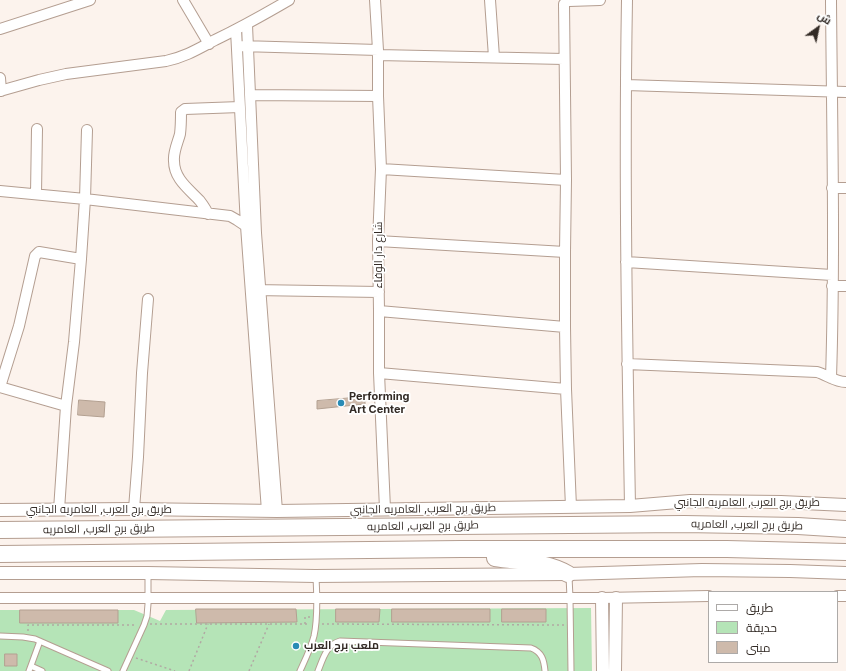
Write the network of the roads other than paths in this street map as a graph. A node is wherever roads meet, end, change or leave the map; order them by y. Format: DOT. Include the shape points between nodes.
graph roads {
  1 [pos="90,0"];
  2 [pos="183,0"];
  3 [pos="289,0"];
  4 [pos="375,0"];
  5 [pos="490,0"];
  6 [pos="600,0"];
  7 [pos="627,0"];
  8 [pos="831,0"];
  9 [pos="246,25"];
  10 [pos="0,29"];
  11 [pos="236,30"];
  12 [pos="208,44"];
  13 [pos="242,46"];
  14 [pos="378,52"];
  15 [pos="494,57"];
  16 [pos="564,59"];
  17 [pos="0,78"];
  18 [pos="626,85"];
  19 [pos="1,91"];
  20 [pos="832,91"];
  21 [pos="846,92"];
  22 [pos="250,95"];
  23 [pos="378,96"];
  24 [pos="240,107"];
  25 [pos="37,129"];
  26 [pos="87,130"];
  27 [pos="381,169"];
  28 [pos="566,180"];
  29 [pos="832,188"];
  30 [pos="846,188"];
  31 [pos="0,191"];
  32 [pos="36,194"];
  33 [pos="85,199"];
  34 [pos="208,214"];
  35 [pos="246,226"];
  36 [pos="256,234"];
  37 [pos="378,241"];
  38 [pos="565,252"];
  39 [pos="81,259"];
  40 [pos="626,262"];
  41 [pos="832,281"];
  42 [pos="846,286"];
  43 [pos="255,290"];
  44 [pos="379,292"];
  45 [pos="148,299"];
  46 [pos="379,311"];
  47 [pos="565,327"];
  48 [pos="627,364"];
  49 [pos="379,373"];
  50 [pos="831,378"];
  51 [pos="846,382"];
  52 [pos="0,387"];
  53 [pos="566,389"];
  54 [pos="66,406"];
  55 [pos="846,505"];
  56 [pos="571,506"];
  57 [pos="630,506"];
  58 [pos="134,509"];
  59 [pos="385,509"];
  60 [pos="0,510"];
  61 [pos="59,510"];
  62 [pos="272,511"];
  63 [pos="846,529"];
  64 [pos="0,530"];
  65 [pos="461,550"];
  66 [pos="846,552"];
  67 [pos="0,554"];
  68 [pos="0,573"];
  69 [pos="148,573"];
  70 [pos="846,573"];
  71 [pos="568,574"];
  72 [pos="316,576"];
  73 [pos="708,596"];
  74 [pos="0,598"];
  75 [pos="148,598"];
  76 [pos="316,598"];
  77 [pos="570,598"];
  78 [pos="602,598"];
  79 [pos="616,598"];
  80 [pos="0,636"];
  81 [pos="40,641"];
  82 [pos="30,669"];
  83 [pos="42,671"];
  84 [pos="108,671"];
  85 [pos="123,671"];
  86 [pos="300,671"];
  87 [pos="318,671"];
  88 [pos="545,671"];
  89 [pos="570,671"];
  90 [pos="603,671"];
  91 [pos="615,671"];
  1 -- 10 [label="street"];
  2 -- 12 [label="street"];
  3 -- 9 [label="street"];
  4 -- 14 [label="street, شارع دار الوفاء"];
  5 -- 15 [label="street"];
  6 -- 16 [label="street" via="570,1 564,4"];
  7 -- 18 [label="street"];
  8 -- 20 [label="street"];
  9 -- 11 [label="street"];
  9 -- 13 [label="street"];
  11 -- 12 [label="street"];
  11 -- 13 [label="street"];
  12 -- 19 [label="street" via="166,61 66,74"];
  13 -- 14 [label="street"];
  13 -- 22 [label="street"];
  13 -- 24 [label="street"];
  14 -- 15 [label="street"];
  14 -- 23 [label="street, شارع دار الوفاء"];
  15 -- 16 [label="street"];
  16 -- 28 [label="street"];
  17 -- 19 [label="street"];
  18 -- 20 [label="street"];
  18 -- 40 [label="street"];
  20 -- 21 [label="street"];
  20 -- 29 [label="street"];
  22 -- 23 [label="street"];
  22 -- 36 [label="street"];
  23 -- 27 [label="street, شارع دار الوفاء"];
  24 -- 34 [label="street" via="185,109 181,112 174,167 184,185 200,201"];
  24 -- 35 [label="street"];
  25 -- 32 [label="street"];
  26 -- 33 [label="street"];
  27 -- 28 [label="street"];
  27 -- 37 [label="street, شارع دار الوفاء"];
  28 -- 38 [label="street"];
  29 -- 30 [label="street"];
  29 -- 41 [label="street"];
  31 -- 32 [label="street"];
  32 -- 33 [label="street"];
  33 -- 34 [label="street"];
  33 -- 39 [label="street"];
  34 -- 35 [label="street" via="230,216"];
  35 -- 36 [label="street"];
  35 -- 43 [label="street"];
  36 -- 43 [label="street"];
  37 -- 38 [label="street"];
  37 -- 44 [label="street, شارع دار الوفاء"];
  38 -- 47 [label="street"];
  39 -- 52 [label="street" via="39,252 35,256 20,326"];
  39 -- 54 [label="street"];
  40 -- 41 [label="street"];
  40 -- 48 [label="street"];
  41 -- 42 [label="street"];
  41 -- 50 [label="street"];
  43 -- 44 [label="street"];
  43 -- 62 [label="street"];
  44 -- 46 [label="street, شارع دار الوفاء"];
  45 -- 58 [label="street"];
  46 -- 47 [label="street"];
  46 -- 49 [label="street, شارع دار الوفاء"];
  47 -- 53 [label="street"];
  48 -- 50 [label="street" via="816,372"];
  48 -- 57 [label="street"];
  49 -- 53 [label="street"];
  49 -- 59 [label="street, شارع دار الوفاء"];
  50 -- 51 [label="street"];
  52 -- 54 [label="street"];
  53 -- 56 [label="street"];
  54 -- 61 [label="street"];
  55 -- 57 [label="street, طريق برج العرب, العامريه الجانبي" via="690,501"];
  56 -- 57 [label="street, طريق برج العرب, العامريه الجانبي"];
  56 -- 59 [label="street, طريق برج العرب, العامريه الجانبي"];
  58 -- 61 [label="street, طريق برج العرب, العامريه الجانبي"];
  58 -- 62 [label="street, طريق برج العرب, العامريه الجانبي"];
  59 -- 62 [label="street, طريق برج العرب, العامريه الجانبي"];
  60 -- 61 [label="street, طريق برج العرب, العامريه الجانبي"];
  63 -- 64 [label="highway, طريق برج العرب, العامريه" via="684,524"];
  65 -- 66 [label="highway" via="727,549"];
  65 -- 67 [label="highway"];
  65 -- 71 [label="highway" via="546,565"];
  68 -- 69 [label="street"];
  69 -- 72 [label="street"];
  69 -- 75 [label="lane"];
  70 -- 71 [label="street" via="702,570"];
  71 -- 72 [label="street"];
  71 -- 77 [label="lane"];
  72 -- 76 [label="lane"];
  73 -- 79 [label="street"];
  74 -- 75 [label="street"];
  75 -- 76 [label="street"];
  75 -- 85 [label="lane" via="144,625"];
  76 -- 77 [label="street"];
  76 -- 86 [label="lane" via="316,624 312,644"];
  77 -- 78 [label="street"];
  77 -- 89 [label="lane"];
  78 -- 79 [label="street"];
  78 -- 90 [label="street"];
  79 -- 91 [label="street"];
  80 -- 81 [label="lane" via="17,636"];
  81 -- 82 [label="lane"];
  81 -- 84 [label="lane"];
  82 -- 83 [label="lane"];
  87 -- 88 [label="lane" via="328,649 332,644 340,642 531,648 542,656"];
}
